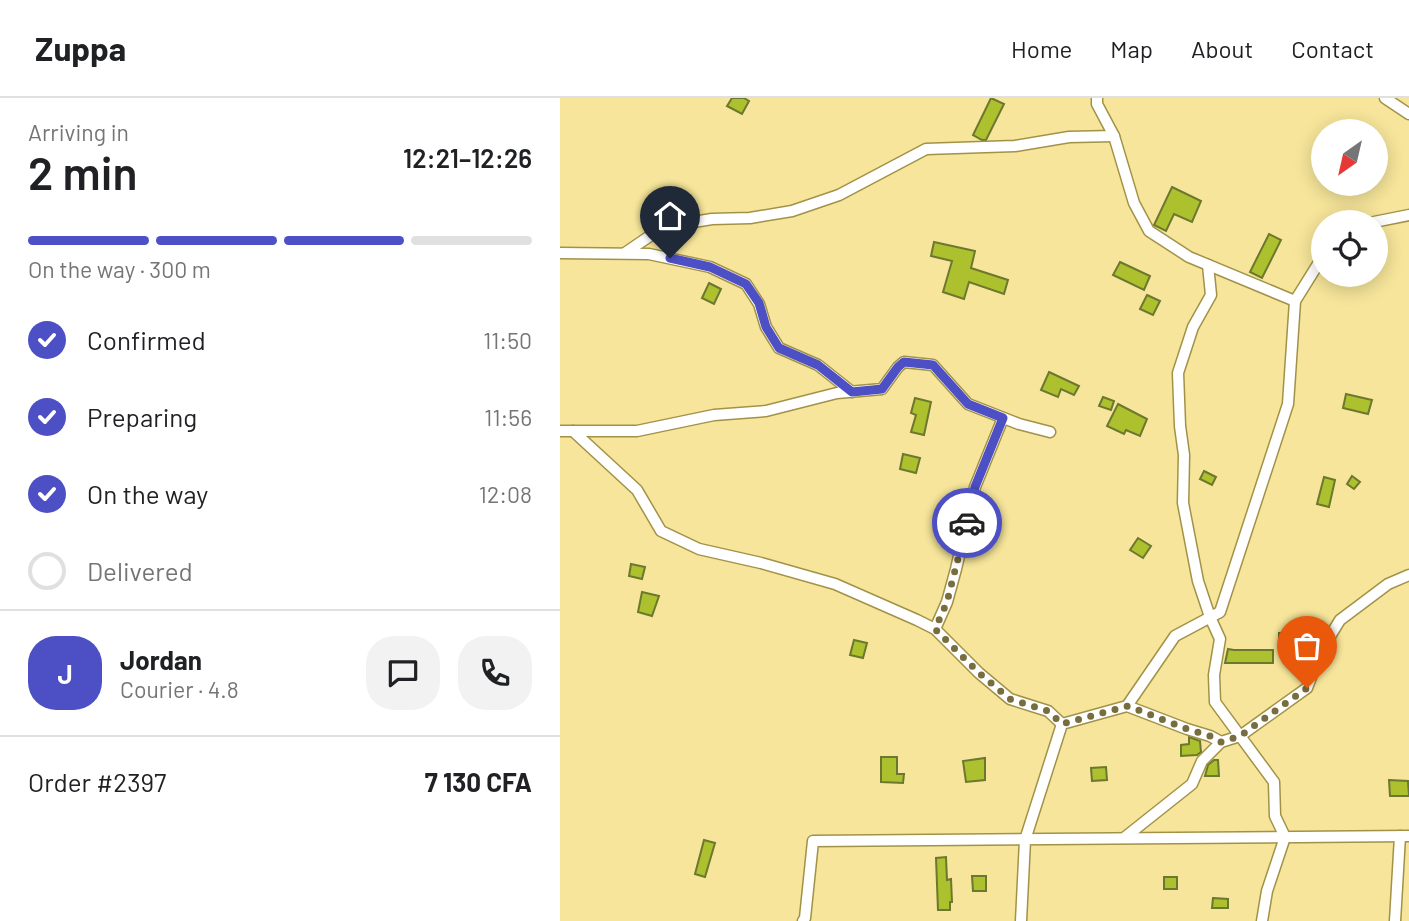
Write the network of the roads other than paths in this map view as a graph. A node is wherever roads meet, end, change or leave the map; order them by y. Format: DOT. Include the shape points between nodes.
graph roads {
  1 [pos="1097,98"];
  2 [pos="1385,98"];
  3 [pos="1409,114"];
  4 [pos="1114,135"];
  5 [pos="1409,215"];
  6 [pos="1388,219"];
  7 [pos="560,253"];
  8 [pos="625,253"];
  9 [pos="1208,265"];
  10 [pos="1311,275"];
  11 [pos="1294,301"];
  12 [pos="852,392"];
  13 [pos="1003,418"];
  14 [pos="560,431"];
  15 [pos="573,431"];
  16 [pos="1050,432"];
  17 [pos="1409,575"];
  18 [pos="1210,617"];
  19 [pos="935,629"];
  20 [pos="1128,706"];
  21 [pos="1062,724"];
  22 [pos="1240,736"];
  23 [pos="1221,742"];
  24 [pos="1405,836"];
  25 [pos="1285,837"];
  26 [pos="1025,839"];
  27 [pos="1123,839"];
  28 [pos="803,921"];
  29 [pos="1021,921"];
  30 [pos="1262,921"];
  31 [pos="1395,921"];
  1 -- 4 [label="street"];
  2 -- 3 [label="street"];
  4 -- 8 [label="street" via="1015,146 926,149 839,195 782,213 663,227"];
  4 -- 9 [label="street" via="1134,203 1149,231"];
  5 -- 6 [label="street"];
  7 -- 8 [label="street"];
  8 -- 12 [label="street" via="710,267 746,284 779,348 818,365"];
  9 -- 11 [label="street"];
  9 -- 18 [label="street" via="1211,295 1193,327 1178,373 1183,503"];
  10 -- 11 [label="street"];
  11 -- 18 [label="street" via="1288,404 1220,612"];
  12 -- 13 [label="street" via="882,389 904,362 933,365 968,404"];
  12 -- 15 [label="street" via="637,431"];
  13 -- 16 [label="street"];
  13 -- 19 [label="street" via="975,487 950,591"];
  14 -- 15 [label="street"];
  15 -- 19 [label="street" via="637,490 661,531 699,549 835,584"];
  17 -- 22 [label="street" via="1388,584 1340,620 1321,651 1307,688"];
  18 -- 20 [label="street" via="1175,636"];
  18 -- 22 [label="street" via="1220,639 1215,702"];
  19 -- 21 [label="street" via="1010,699 1048,711"];
  20 -- 21 [label="street"];
  20 -- 23 [label="street"];
  21 -- 26 [label="street"];
  22 -- 23 [label="street"];
  22 -- 25 [label="street" via="1274,782 1275,816"];
  23 -- 27 [label="street" via="1202,761 1192,784"];
  24 -- 25 [label="street"];
  24 -- 31 [label="street"];
  25 -- 27 [label="street"];
  25 -- 30 [label="street"];
  26 -- 27 [label="street"];
  26 -- 28 [label="street" via="813,841"];
  26 -- 29 [label="street"];
}
